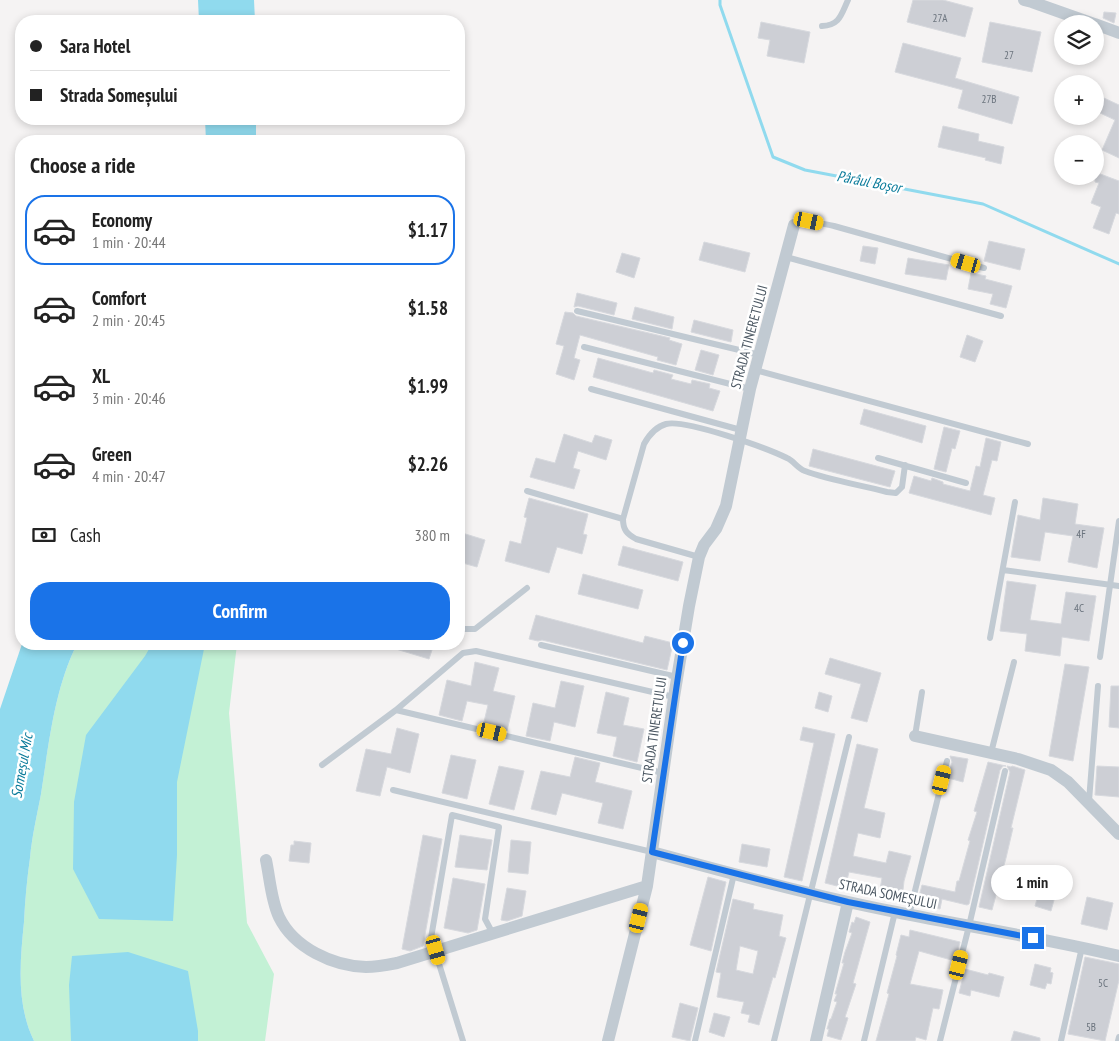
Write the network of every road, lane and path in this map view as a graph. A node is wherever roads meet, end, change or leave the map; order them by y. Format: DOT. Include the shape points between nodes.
graph roads {
  1 [pos="848,0"];
  2 [pos="1024,0"];
  3 [pos="1069,15"];
  4 [pos="822,26"];
  5 [pos="1104,28"];
  6 [pos="1119,33"];
  7 [pos="794,226"];
  8 [pos="786,257"];
  9 [pos="984,268"];
  10 [pos="577,312"];
  11 [pos="1001,316"];
  12 [pos="584,346"];
  13 [pos="760,355"];
  14 [pos="755,370"];
  15 [pos="591,389"];
  16 [pos="750,389"];
  17 [pos="740,435"];
  18 [pos="1028,444"];
  19 [pos="878,458"];
  20 [pos="905,465"];
  21 [pos="966,483"];
  22 [pos="527,491"];
  23 [pos="1015,502"];
  24 [pos="623,519"];
  25 [pos="1119,521"];
  26 [pos="699,557"];
  27 [pos="1003,570"];
  28 [pos="1111,584"];
  29 [pos="1119,586"];
  30 [pos="527,588"];
  31 [pos="465,629"];
  32 [pos="990,638"];
  33 [pos="541,645"];
  34 [pos="1100,657"];
  35 [pos="1014,662"];
  36 [pos="677,677"];
  37 [pos="1098,686"];
  38 [pos="922,692"];
  39 [pos="674,697"];
  40 [pos="396,710"];
  41 [pos="915,736"];
  42 [pos="849,737"];
  43 [pos="991,753"];
  44 [pos="947,761"];
  45 [pos="322,765"];
  46 [pos="1005,771"];
  47 [pos="663,772"];
  48 [pos="393,790"];
  49 [pos="1089,801"];
  50 [pos="1119,834"];
  51 [pos="652,852"];
  52 [pos="266,860"];
  53 [pos="734,874"];
  54 [pos="647,886"];
  55 [pos="812,893"];
  56 [pos="848,902"];
  57 [pos="895,912"];
  58 [pos="909,915"];
  59 [pos="969,926"];
  60 [pos="492,932"];
  61 [pos="1082,947"];
  62 [pos="436,950"];
  63 [pos="1119,956"];
  64 [pos="1119,1037"];
  65 [pos="463,1041"];
  66 [pos="608,1041"];
  67 [pos="695,1041"];
  68 [pos="774,1041"];
  69 [pos="816,1041"];
  70 [pos="864,1041"];
  71 [pos="940,1041"];
  72 [pos="1061,1041"];
  73 [pos="1118,1041"];
  1 -- 4 [label="lane" via="840,18 832,26"];
  2 -- 3 [label="street"];
  5 -- 6 [label="street"];
  7 -- 8 [label="street, STRADA TINERETULUI"];
  7 -- 9 [label="lane" via="809,221 834,226"];
  8 -- 11 [label="lane"];
  8 -- 13 [label="street, STRADA TINERETULUI"];
  10 -- 13 [label="lane"];
  12 -- 16 [label="lane"];
  13 -- 14 [label="street, STRADA TINERETULUI"];
  14 -- 16 [label="street, STRADA TINERETULUI"];
  14 -- 18 [label="lane"];
  15 -- 17 [label="lane"];
  16 -- 17 [label="street, STRADA TINERETULUI"];
  17 -- 20 [label="lane" via="784,456 805,471 887,492 896,493 902,487"];
  17 -- 24 [label="lane" via="675,423 656,428 644,444"];
  17 -- 26 [label="street, STRADA TINERETULUI" via="726,506"];
  19 -- 20 [label="lane"];
  20 -- 21 [label="lane"];
  22 -- 24 [label="lane"];
  23 -- 27 [label="lane"];
  24 -- 26 [label="lane" via="623,527 628,534"];
  25 -- 28 [label="lane"];
  26 -- 36 [label="street, STRADA TINERETULUI"];
  27 -- 28 [label="lane"];
  27 -- 32 [label="lane"];
  28 -- 29 [label="lane"];
  28 -- 34 [label="lane"];
  30 -- 31 [label="lane" via="476,629"];
  33 -- 36 [label="lane"];
  35 -- 43 [label="lane"];
  36 -- 39 [label="street, STRADA TINERETULUI"];
  37 -- 49 [label="lane"];
  38 -- 41 [label="lane"];
  39 -- 40 [label="lane" via="469,651"];
  39 -- 47 [label="street, STRADA TINERETULUI"];
  40 -- 45 [label="lane"];
  40 -- 47 [label="lane"];
  41 -- 43 [label="street"];
  42 -- 55 [label="lane"];
  43 -- 49 [label="street" via="1051,770"];
  44 -- 58 [label="lane"];
  46 -- 59 [label="lane"];
  47 -- 51 [label="street, STRADA TINERETULUI"];
  48 -- 51 [label="lane"];
  49 -- 50 [label="street"];
  51 -- 53 [label="street, STRADA SOMEȘULUI"];
  51 -- 54 [label="street, STRADA TINERETULUI"];
  52 -- 62 [label="street" via="280,918 300,943 314,953 343,964 366,967 397,963"];
  53 -- 55 [label="street, STRADA SOMEȘULUI"];
  53 -- 67 [label="lane"];
  54 -- 60 [label="street"];
  54 -- 66 [label="street, STRADA TINERETULUI"];
  55 -- 56 [label="street, STRADA SOMEȘULUI"];
  55 -- 68 [label="lane"];
  56 -- 57 [label="street, STRADA SOMEȘULUI"];
  56 -- 69 [label="street"];
  57 -- 58 [label="street, STRADA SOMEȘULUI"];
  57 -- 70 [label="lane"];
  58 -- 59 [label="street, STRADA SOMEȘULUI"];
  59 -- 61 [label="street, STRADA SOMEȘULUI"];
  59 -- 71 [label="lane"];
  60 -- 62 [label="street"];
  60 -- 62 [label="lane" via="485,919 499,826 452,815 431,938"];
  61 -- 63 [label="street, STRADA SOMEȘULUI"];
  61 -- 72 [label="lane"];
  62 -- 65 [label="lane"];
  64 -- 73 [label="lane"];
}
